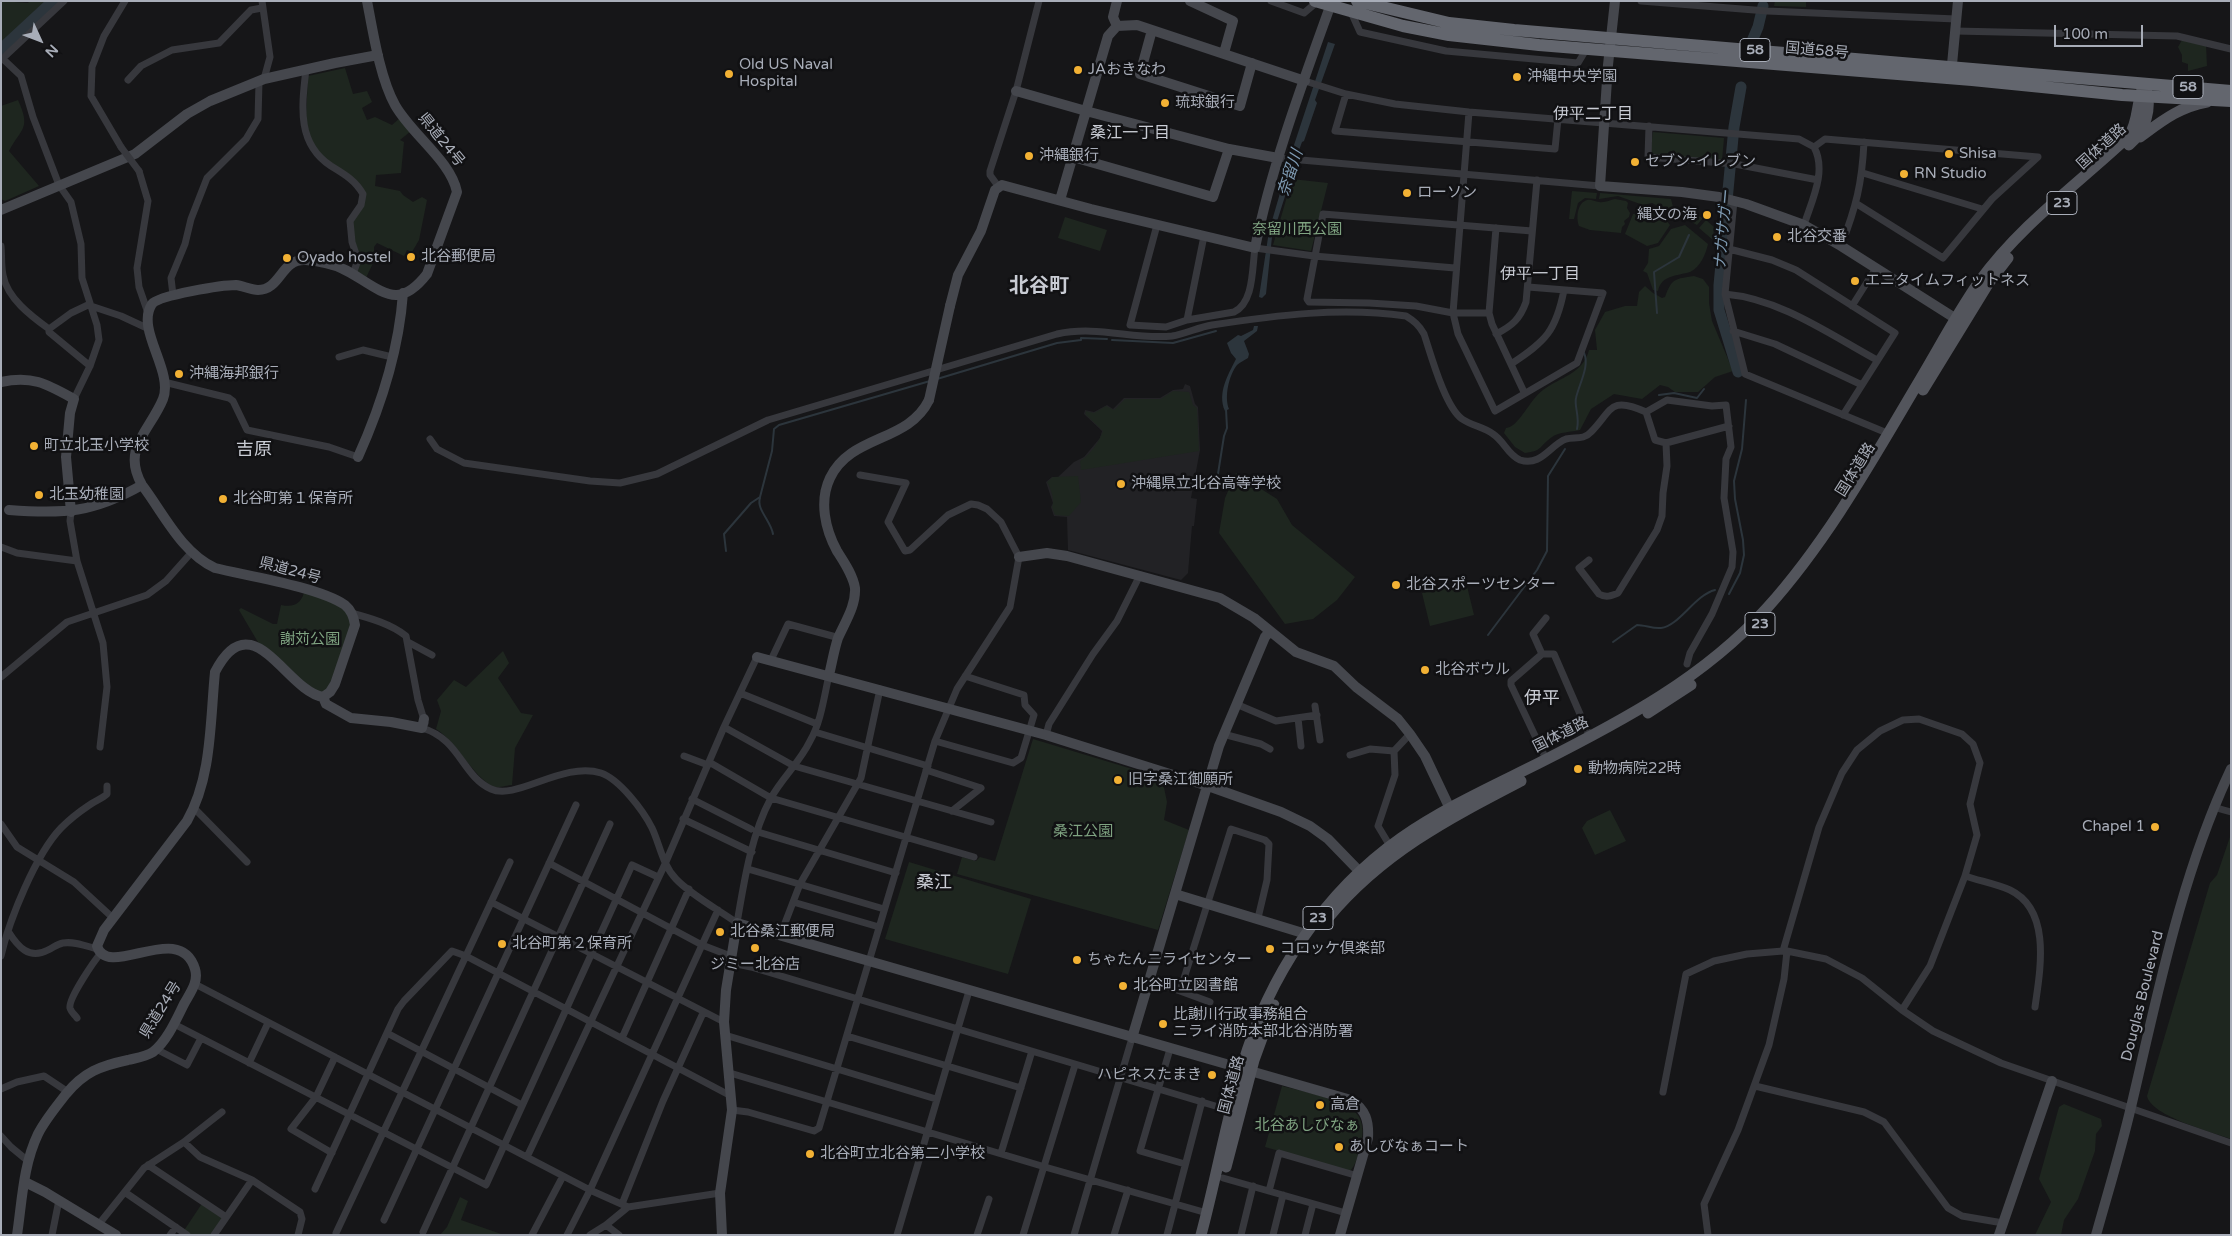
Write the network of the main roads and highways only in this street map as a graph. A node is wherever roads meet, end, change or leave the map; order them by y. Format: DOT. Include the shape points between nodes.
graph roads {
  1 [pos="1316,2"];
  2 [pos="1331,4"];
  3 [pos="1354,7"];
  4 [pos="1610,44"];
  5 [pos="1951,72"];
  6 [pos="2144,84"];
  7 [pos="2231,91"];
  8 [pos="2144,97"];
  9 [pos="2224,101"];
  10 [pos="2131,144"];
  11 [pos="1960,321"];
  12 [pos="1451,812"];
  13 [pos="1246,1071"];
  14 [pos="1202,1235"];
  15 [pos="1209,1235"];
  1 -- 2 [label="highway, 国道58号 / 58"];
  2 -- 3 [label="highway, 国道58号 / 58"];
  3 -- 4 [label="highway, 国道58号 / 58"];
  3 -- 4 [label="highway, 国道58号 / 58" via="1449,35 1587,48"];
  4 -- 5 [label="highway, 国道58号 / 58"];
  5 -- 6 [label="highway, 国道58号 / 58"];
  5 -- 8 [label="highway, 国道58号 / 58"];
  6 -- 7 [label="highway, 国道58号 / 58"];
  6 -- 8 [label="main road, 国体道路 / 23"];
  8 -- 9 [label="highway, 国道58号 / 58"];
  8 -- 10 [label="main road, 国体道路 / 23" via="2145,124"];
  8 -- 11 [label="main road, 国体道路 / 23" via="2129,136 2044,208 2011,243 1980,281"];
  9 -- 10 [label="main road" via="2186,107"];
  10 -- 11 [label="main road, 国体道路 / 23" via="2017,245"];
  11 -- 12 [label="main road, 国体道路 / 23" via="1836,520 1766,609 1721,653 1643,708"];
  11 -- 12 [label="main road, 国体道路 / 23" via="1846,514 1805,572 1738,646 1701,678 1656,708"];
  12 -- 13 [label="main road, 国体道路 / 23" via="1382,863 1313,936 1278,996"];
  12 -- 13 [label="main road, 国体道路 / 23" via="1390,846 1327,907 1306,934 1272,991 1259,1019"];
  13 -- 14 [label="main road, 国体道路 / 23" via="1232,1111"];
  13 -- 15 [label="main road, 国体道路 / 23"];
}
